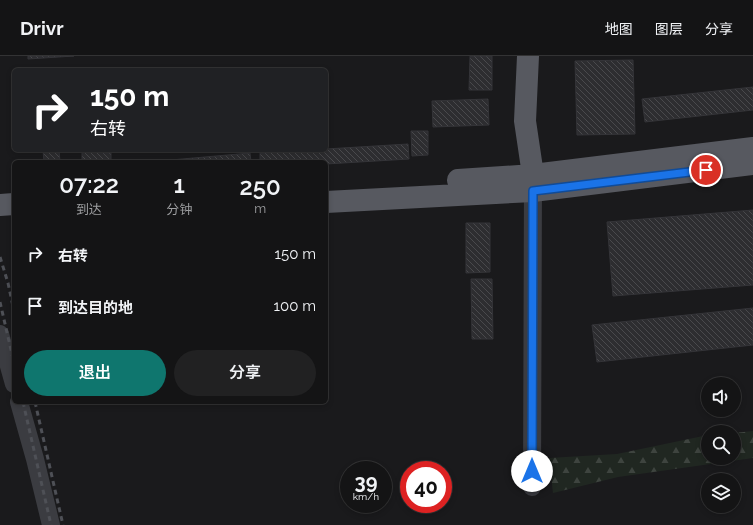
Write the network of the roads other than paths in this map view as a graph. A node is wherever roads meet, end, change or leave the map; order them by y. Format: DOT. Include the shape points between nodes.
graph roads {
  1 [pos="528,56"];
  2 [pos="541,56"];
  3 [pos="753,148"];
  4 [pos="753,164"];
  5 [pos="533,183"];
  6 [pos="328,187"];
  7 [pos="328,202"];
  8 [pos="0,204"];
  9 [pos="12,204"];
  10 [pos="12,218"];
  11 [pos="0,219"];
  12 [pos="0,334"];
  13 [pos="12,377"];
  14 [pos="20,404"];
  15 [pos="532,487"];
  16 [pos="51,525"];
  1 -- 5 [label="main road" via="525,121"];
  2 -- 5 [label="main road"];
  3 -- 5 [label="main road"];
  4 -- 5 [label="main road"];
  5 -- 6 [label="main road" via="489,178"];
  5 -- 7 [label="main road"];
  5 -- 15 [label="street"];
  8 -- 9 [label="main road"];
  10 -- 11 [label="main road"];
  12 -- 13 [label="street"];
  14 -- 16 [label="street"];
}
